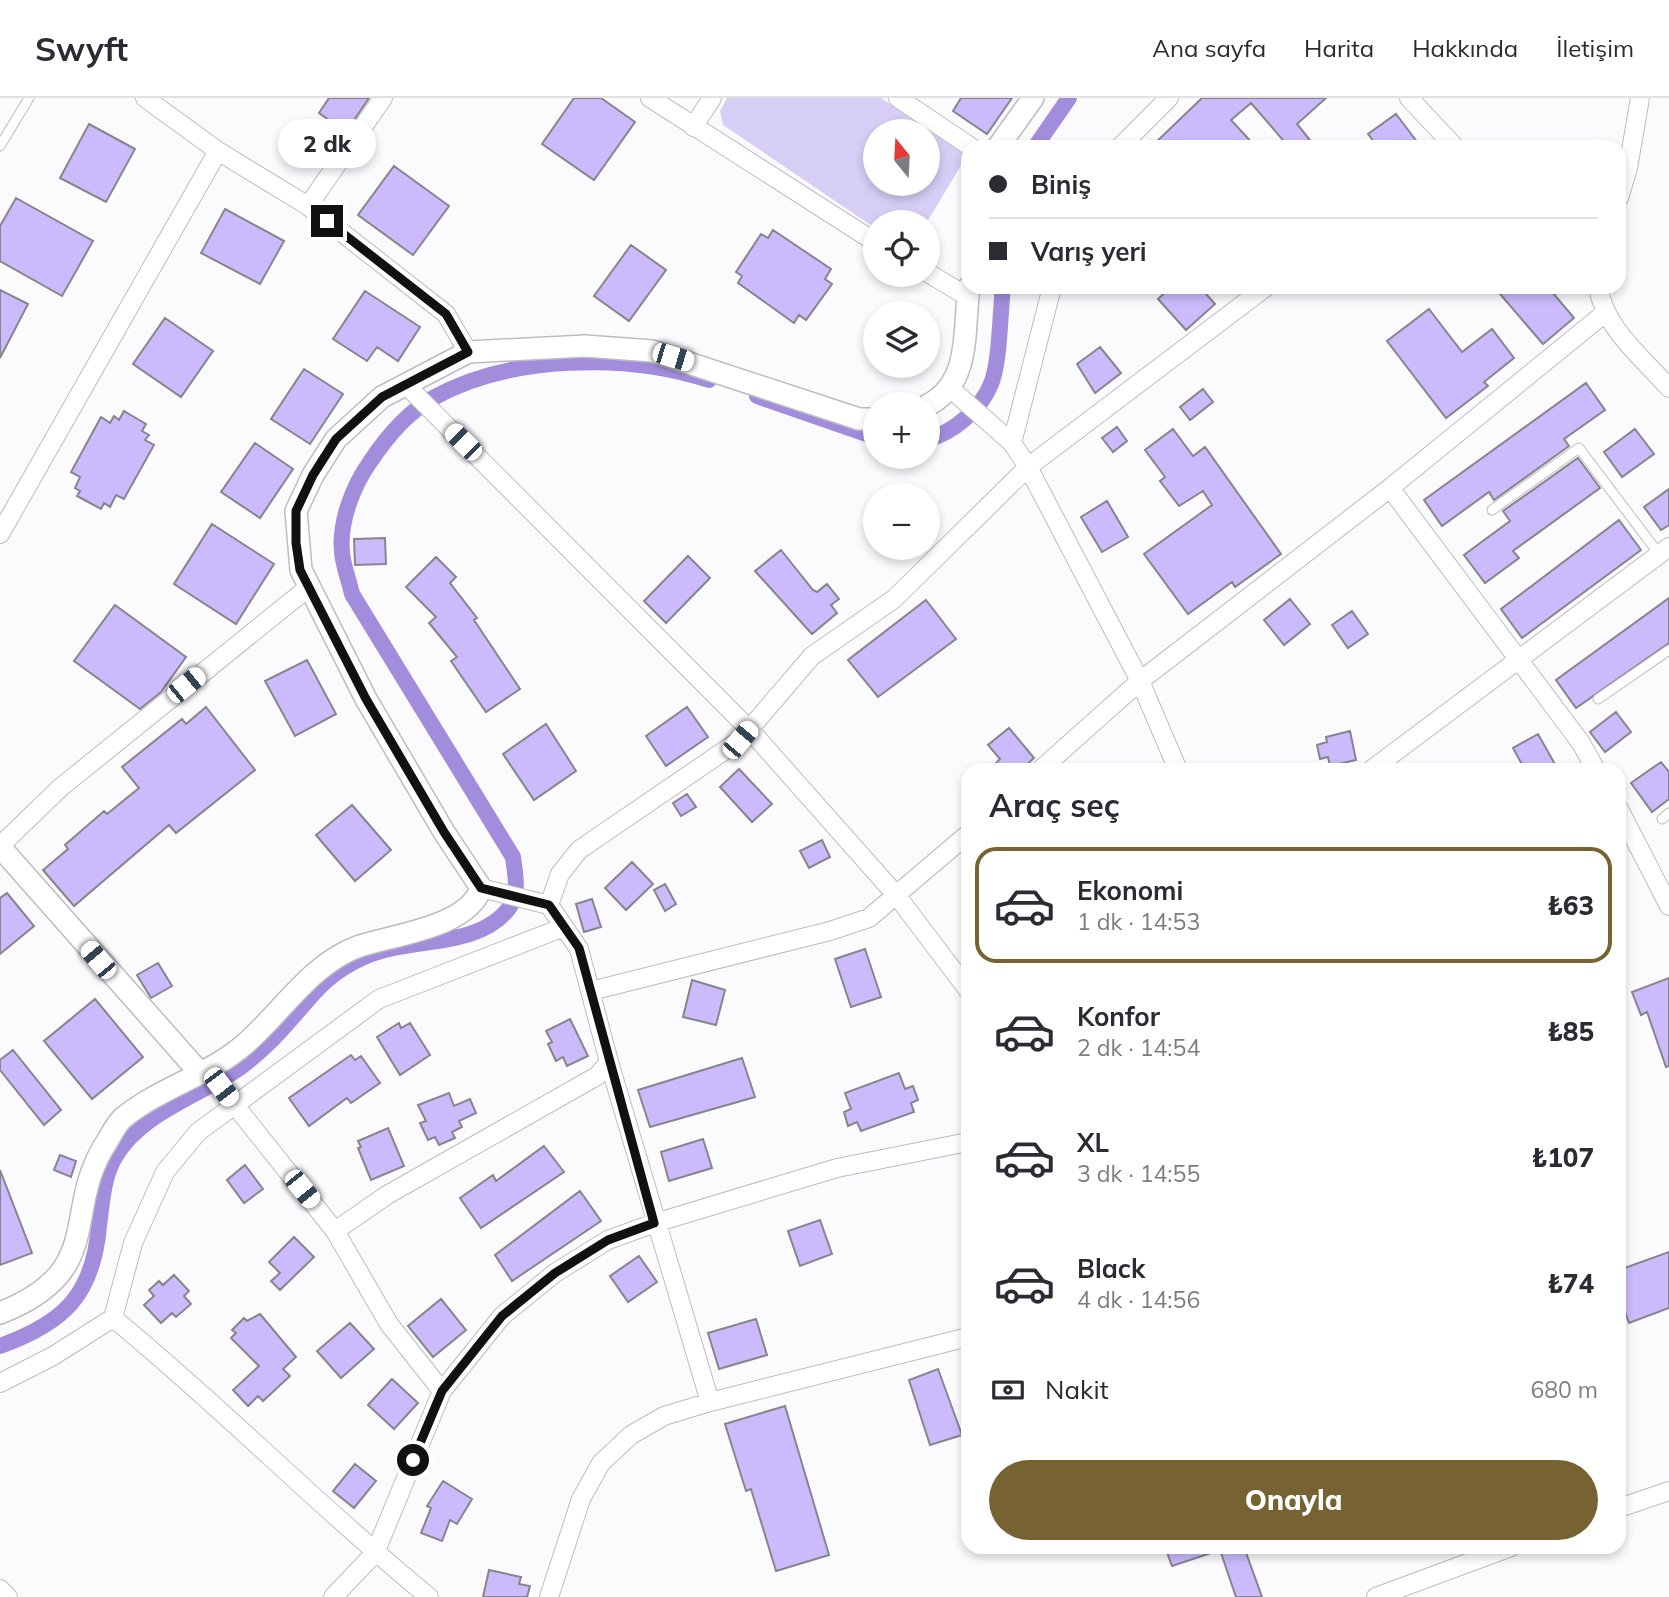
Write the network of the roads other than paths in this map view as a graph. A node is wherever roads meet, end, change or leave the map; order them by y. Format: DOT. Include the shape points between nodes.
graph roads {
  1 [pos="29,98"];
  2 [pos="145,98"];
  3 [pos="383,98"];
  4 [pos="650,98"];
  5 [pos="712,98"];
  6 [pos="898,98"];
  7 [pos="1033,98"];
  8 [pos="1169,98"];
  9 [pos="1409,98"];
  10 [pos="1640,98"];
  11 [pos="693,127"];
  12 [pos="961,140"];
  13 [pos="1003,140"];
  14 [pos="1127,140"];
  15 [pos="1448,140"];
  16 [pos="0,146"];
  17 [pos="218,151"];
  18 [pos="1626,175"];
  19 [pos="308,206"];
  20 [pos="863,234"];
  21 [pos="940,279"];
  22 [pos="961,288"];
  23 [pos="969,294"];
  24 [pos="1050,294"];
  25 [pos="1257,294"];
  26 [pos="1600,294"];
  27 [pos="1605,313"];
  28 [pos="468,352"];
  29 [pos="405,384"];
  30 [pos="1669,388"];
  31 [pos="956,394"];
  32 [pos="940,400"];
  33 [pos="863,419"];
  34 [pos="1012,443"];
  35 [pos="1028,467"];
  36 [pos="1390,488"];
  37 [pos="1492,510"];
  38 [pos="0,534"];
  39 [pos="1664,550"];
  40 [pos="309,587"];
  41 [pos="1669,650"];
  42 [pos="1518,659"];
  43 [pos="1140,681"];
  44 [pos="1598,699"];
  45 [pos="749,729"];
  46 [pos="1048,763"];
  47 [pos="1175,763"];
  48 [pos="1380,763"];
  49 [pos="1593,763"];
  50 [pos="1626,822"];
  51 [pos="961,840"];
  52 [pos="0,846"];
  53 [pos="481,888"];
  54 [pos="897,896"];
  55 [pos="1668,898"];
  56 [pos="549,905"];
  57 [pos="564,928"];
  58 [pos="961,981"];
  59 [pos="591,991"];
  60 [pos="609,1062"];
  61 [pos="209,1075"];
  62 [pos="234,1105"];
  63 [pos="961,1143"];
  64 [pos="654,1223"];
  65 [pos="335,1231"];
  66 [pos="0,1313"];
  67 [pos="113,1318"];
  68 [pos="961,1339"];
  69 [pos="0,1383"];
  70 [pos="442,1391"];
  71 [pos="710,1402"];
  72 [pos="1669,1490"];
  73 [pos="1626,1505"];
  74 [pos="375,1553"];
  75 [pos="1492,1554"];
  76 [pos="0,1589"];
  77 [pos="8,1597"];
  78 [pos="333,1597"];
  79 [pos="429,1597"];
  80 [pos="549,1597"];
  81 [pos="1376,1597"];
  1 -- 16 [label="lane"];
  2 -- 17 [label="street"];
  3 -- 19 [label="street"];
  4 -- 11 [label="street"];
  5 -- 11 [label="street"];
  6 -- 12 [label="street"];
  7 -- 13 [label="street"];
  8 -- 14 [label="street"];
  9 -- 15 [label="street"];
  10 -- 18 [label="street"];
  11 -- 20 [label="street"];
  17 -- 19 [label="street"];
  17 -- 38 [label="street"];
  19 -- 28 [label="street" via="446,314"];
  21 -- 22 [label="street"];
  23 -- 31 [label="street"];
  24 -- 34 [label="street"];
  25 -- 35 [label="street"];
  26 -- 27 [label="street"];
  27 -- 30 [label="street"];
  27 -- 36 [label="street"];
  28 -- 29 [label="street"];
  28 -- 33 [label="street" via="585,346 652,351"];
  29 -- 40 [label="street" via="382,397 336,439 313,475 296,511 300,570"];
  29 -- 45 [label="street"];
  31 -- 32 [label="street"];
  31 -- 34 [label="street"];
  34 -- 35 [label="street"];
  35 -- 43 [label="street"];
  35 -- 45 [label="street" via="894,599 812,656"];
  36 -- 42 [label="street"];
  36 -- 43 [label="street"];
  37 -- 39 [label="lane" via="1579,448"];
  39 -- 42 [label="street"];
  40 -- 52 [label="street" via="60,788"];
  40 -- 53 [label="street" via="366,699"];
  41 -- 44 [label="lane"];
  42 -- 48 [label="street"];
  42 -- 49 [label="street"];
  43 -- 46 [label="street"];
  43 -- 47 [label="street"];
  45 -- 54 [label="street"];
  45 -- 56 [label="street" via="740,740 579,849 560,874"];
  50 -- 55 [label="street"];
  51 -- 54 [label="street"];
  52 -- 61 [label="street"];
  53 -- 56 [label="street"];
  53 -- 61 [label="street" via="463,911 414,933 357,947 332,959"];
  54 -- 58 [label="street"];
  54 -- 59 [label="street" via="869,918 830,931"];
  56 -- 57 [label="street"];
  57 -- 59 [label="street" via="579,948"];
  57 -- 62 [label="street" via="379,999"];
  59 -- 60 [label="street"];
  60 -- 64 [label="street"];
  60 -- 65 [label="street" via="597,1076 387,1195"];
  61 -- 62 [label="street"];
  61 -- 66 [label="street" via="121,1119 92,1163 76,1248 60,1275"];
  62 -- 65 [label="street"];
  62 -- 67 [label="street" via="198,1132 165,1172 133,1243"];
  63 -- 64 [label="street" via="837,1168"];
  64 -- 70 [label="street" via="608,1240 555,1273 502,1316"];
  64 -- 71 [label="street"];
  65 -- 70 [label="street" via="388,1324"];
  67 -- 69 [label="street"];
  67 -- 74 [label="street" via="172,1366"];
  68 -- 71 [label="street"];
  70 -- 74 [label="street"];
  71 -- 80 [label="street" via="664,1416 631,1435 601,1463 581,1500"];
  72 -- 73 [label="street"];
  74 -- 78 [label="street"];
  74 -- 79 [label="street"];
  75 -- 81 [label="street"];
  76 -- 77 [label="street"];
}
